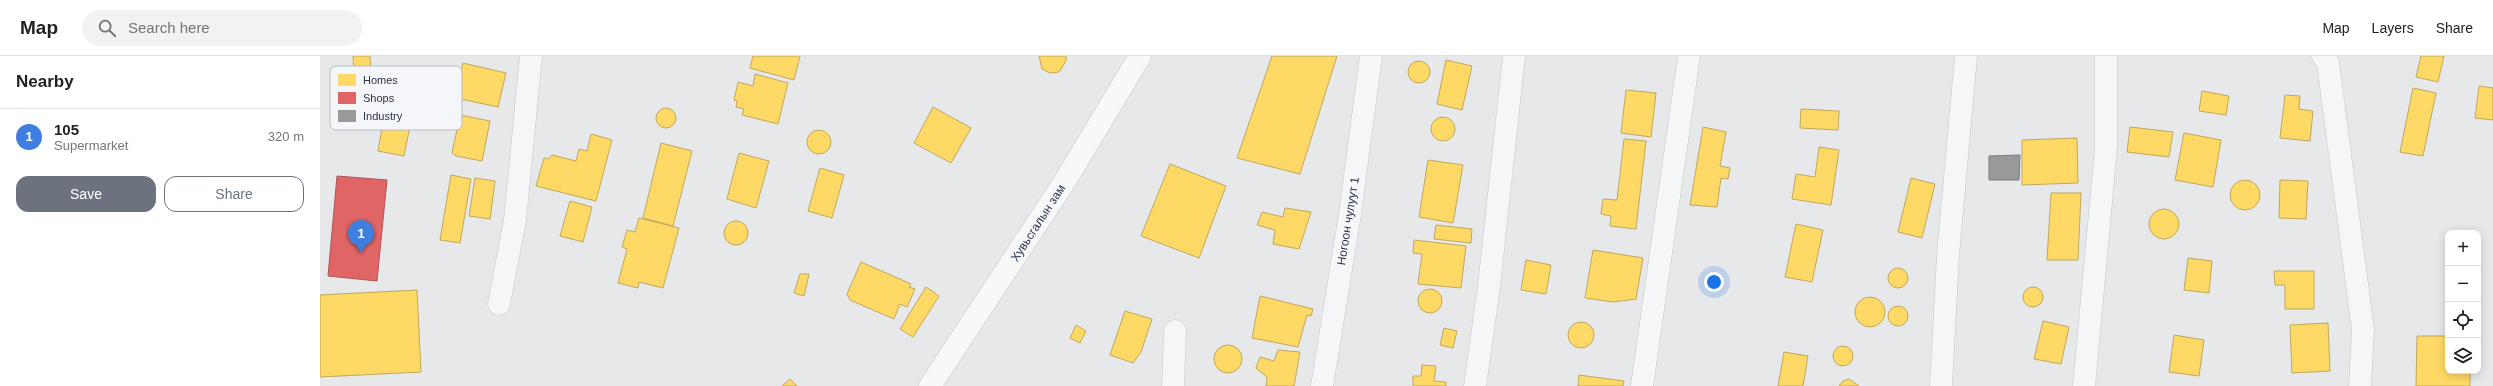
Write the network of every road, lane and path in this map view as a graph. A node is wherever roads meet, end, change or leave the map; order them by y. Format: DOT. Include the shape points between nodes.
graph roads {
  1 [pos="531,56"];
  2 [pos="1140,56"];
  3 [pos="1371,56"];
  4 [pos="1514,56"];
  5 [pos="1689,56"];
  6 [pos="1966,56"];
  7 [pos="2106,56"];
  8 [pos="2323,56"];
  9 [pos="499,304"];
  10 [pos="1175,331"];
  11 [pos="930,386"];
  12 [pos="1173,386"];
  13 [pos="1322,386"];
  14 [pos="1475,386"];
  15 [pos="1642,386"];
  16 [pos="1941,386"];
  17 [pos="2084,386"];
  18 [pos="2360,386"];
  1 -- 9 [label="street" via="515,220"];
  2 -- 11 [label="main road, Хувьсгалын зам" via="1065,181"];
  3 -- 13 [label="street, Ногоон чулуут 1" via="1350,214"];
  4 -- 14 [label="street"];
  5 -- 15 [label="street"];
  6 -- 16 [label="street" via="1948,255"];
  7 -- 17 [label="street" via="2106,148"];
  8 -- 18 [label="street" via="2328,63 2363,330"];
  10 -- 12 [label="street"];
}
